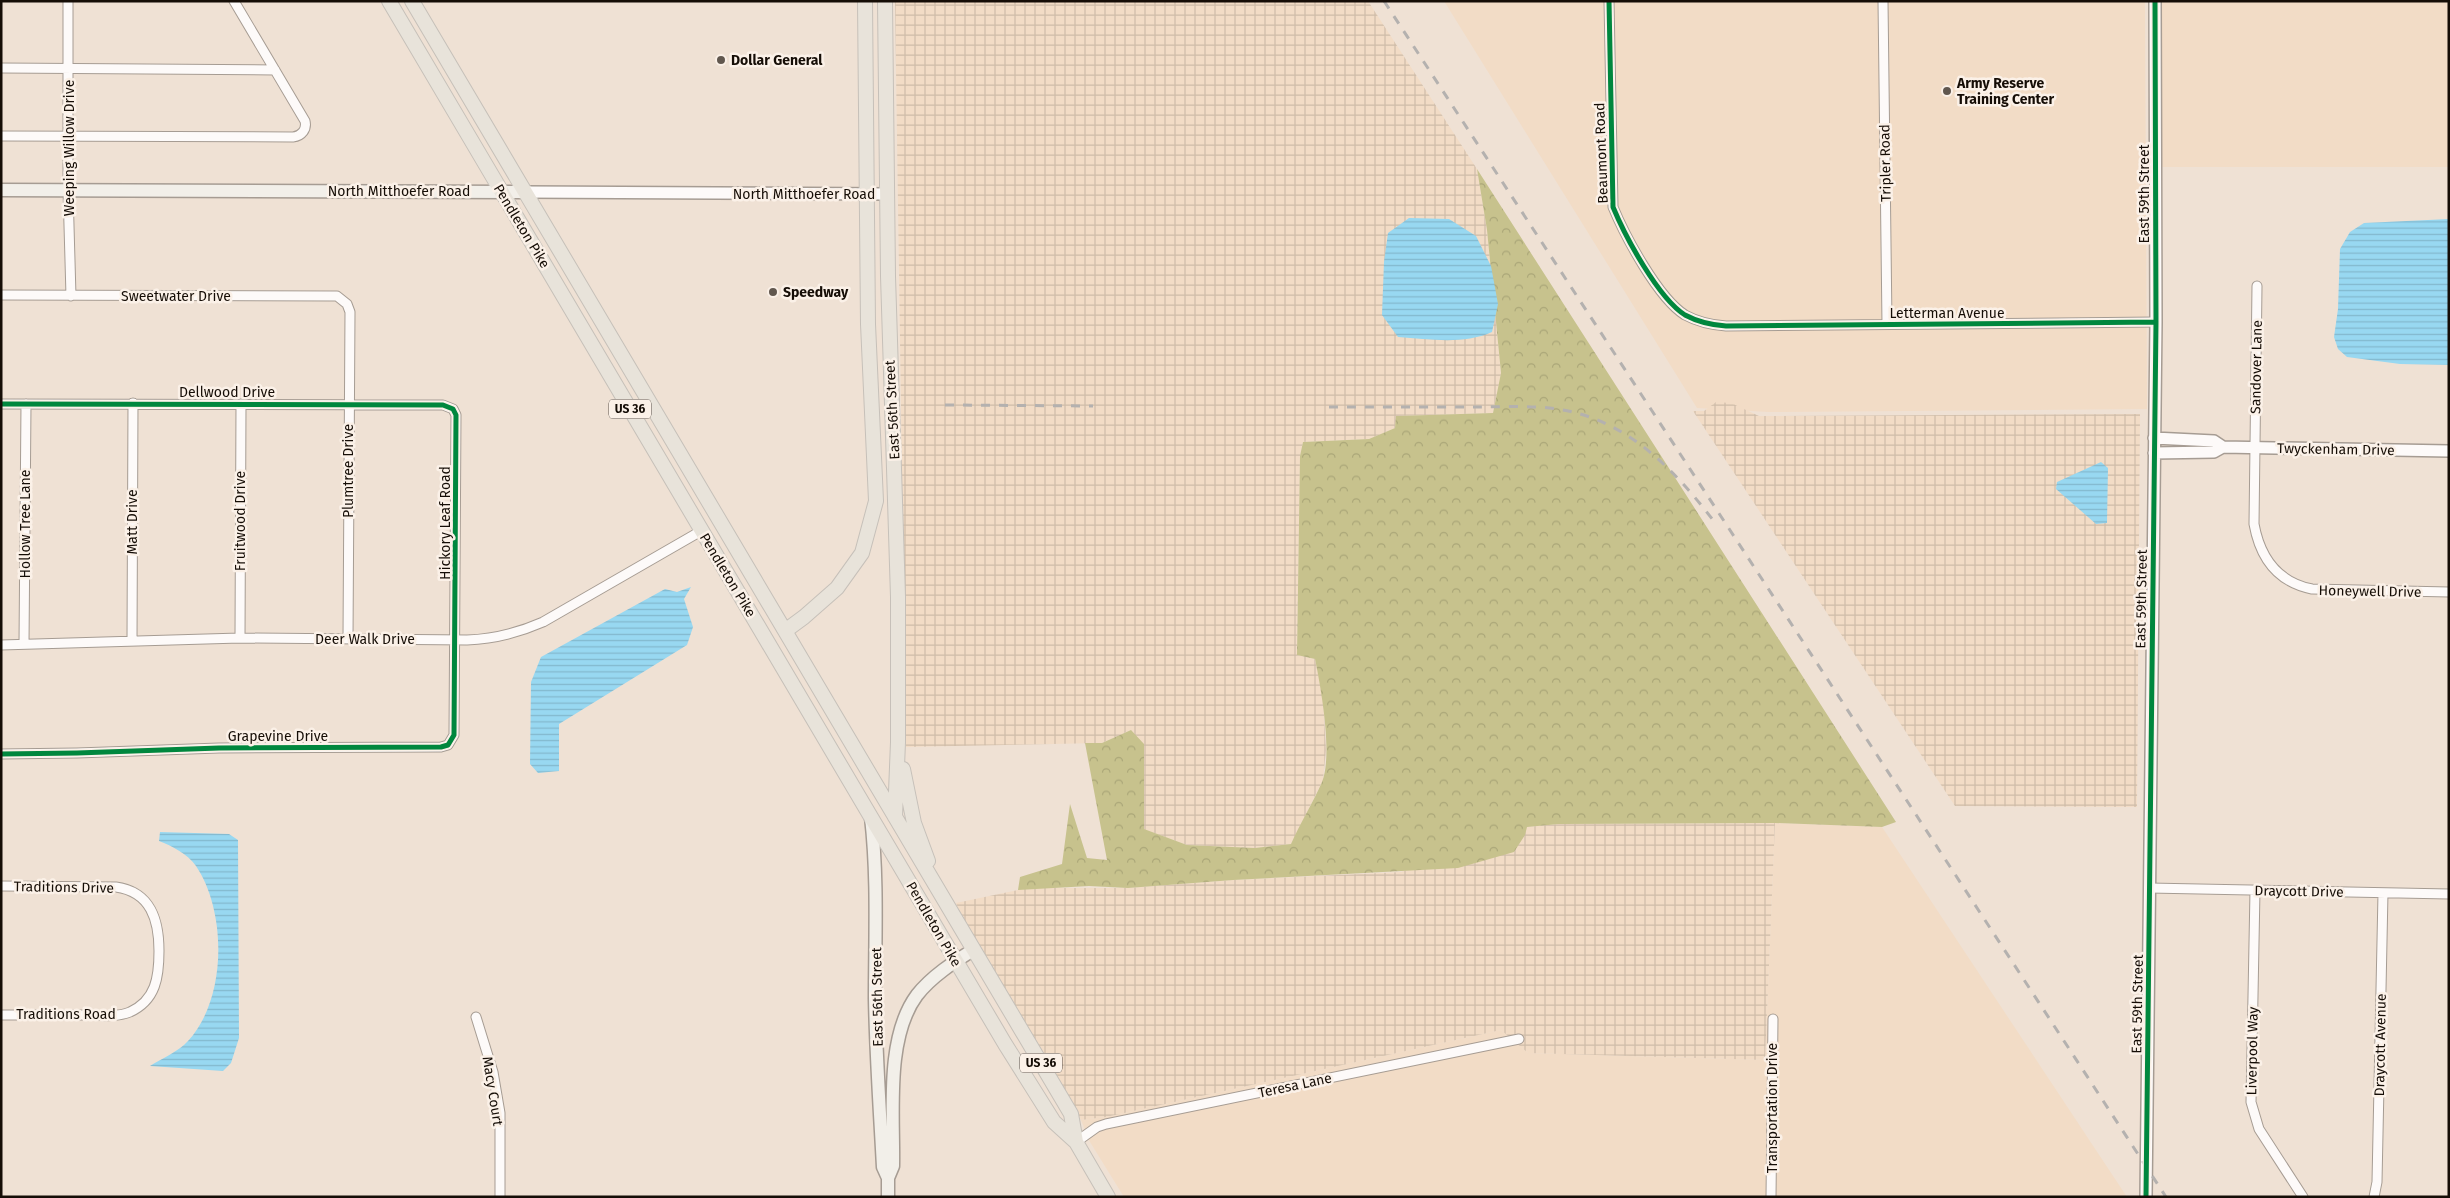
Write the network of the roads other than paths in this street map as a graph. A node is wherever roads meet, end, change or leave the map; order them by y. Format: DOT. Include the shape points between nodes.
graph roads {
  1 [pos="68,1"];
  2 [pos="234,1"];
  3 [pos="389,1"];
  4 [pos="412,1"];
  5 [pos="865,1"];
  6 [pos="885,1"];
  7 [pos="1609,1"];
  8 [pos="1883,1"];
  9 [pos="2155,1"];
  10 [pos="1,68"];
  11 [pos="68,69"];
  12 [pos="275,70"];
  13 [pos="1,136"];
  14 [pos="68,136"];
  15 [pos="1,190"];
  16 [pos="68,190"];
  17 [pos="502,192"];
  18 [pos="525,192"];
  19 [pos="866,194"];
  20 [pos="886,194"];
  21 [pos="2257,286"];
  22 [pos="1,296"];
  23 [pos="71,296"];
  24 [pos="347,304"];
  25 [pos="2156,322"];
  26 [pos="1887,324"];
  27 [pos="1738,326"];
  28 [pos="133,403"];
  29 [pos="348,403"];
  30 [pos="1,404"];
  31 [pos="26,404"];
  32 [pos="241,404"];
  33 [pos="451,408"];
  34 [pos="2154,438"];
  35 [pos="2223,447"];
  36 [pos="2255,448"];
  37 [pos="2449,451"];
  38 [pos="2154,453"];
  39 [pos="701,531"];
  40 [pos="2449,592"];
  41 [pos="785,630"];
  42 [pos="240,638"];
  43 [pos="348,639"];
  44 [pos="455,640"];
  45 [pos="132,641"];
  46 [pos="24,644"];
  47 [pos="1,645"];
  48 [pos="898,742"];
  49 [pos="1,754"];
  50 [pos="871,816"];
  51 [pos="895,818"];
  52 [pos="1,886"];
  53 [pos="2149,888"];
  54 [pos="2256,890"];
  55 [pos="2383,893"];
  56 [pos="2449,894"];
  57 [pos="942,896"];
  58 [pos="159,934"];
  59 [pos="974,950"];
  60 [pos="956,961"];
  61 [pos="1,1015"];
  62 [pos="476,1017"];
  63 [pos="1773,1019"];
  64 [pos="1519,1039"];
  65 [pos="1076,1142"];
  66 [pos="888,1178"];
  67 [pos="500,1197"];
  68 [pos="888,1197"];
  69 [pos="1108,1197"];
  70 [pos="1772,1197"];
  71 [pos="2146,1197"];
  72 [pos="2304,1197"];
  73 [pos="2374,1197"];
  1 -- 11 [label="street, Weeping Willow Drive"];
  2 -- 12 [label="street"];
  3 -- 17 [label="main road, Pendleton Pike / US 36"];
  4 -- 18 [label="main road, Pendleton Pike / US 36"];
  5 -- 19 [label="main road, East 56th Street"];
  6 -- 20 [label="main road, East 56th Street"];
  7 -- 27 [label="street, Beaumont Road" via="1611,199 1615,214 1674,306 1702,323"];
  8 -- 26 [label="street, Tripler Road"];
  9 -- 25 [label="street, East 59th Street"];
  10 -- 11 [label="street"];
  11 -- 12 [label="street"];
  11 -- 14 [label="street, Weeping Willow Drive"];
  12 -- 14 [label="street" via="306,123 303,132 295,137"];
  13 -- 14 [label="street"];
  14 -- 16 [label="street, Weeping Willow Drive"];
  15 -- 16 [label="main road, North Mitthoefer Road"];
  16 -- 17 [label="main road, North Mitthoefer Road"];
  16 -- 23 [label="street, Weeping Willow Drive"];
  17 -- 18 [label="main road, North Mitthoefer Road"];
  17 -- 39 [label="main road, Pendleton Pike / US 36"];
  18 -- 19 [label="street, North Mitthoefer Road"];
  18 -- 41 [label="main road, Pendleton Pike / US 36"];
  19 -- 20 [label="street, North Mitthoefer Road"];
  19 -- 41 [label="main road, East 56th Street" via="876,501 862,553 837,588"];
  20 -- 48 [label="main road, East 56th Street" via="897,537"];
  21 -- 36 [label="street, Sandover Lane"];
  22 -- 23 [label="street, Sweetwater Drive"];
  23 -- 24 [label="street, Sweetwater Drive" via="337,296"];
  24 -- 29 [label="street, Plumtree Drive" via="350,312"];
  25 -- 26 [label="street, Letterman Avenue"];
  25 -- 34 [label="street, East 59th Street"];
  26 -- 27 [label="street, Letterman Avenue"];
  28 -- 31 [label="street, Dellwood Drive"];
  28 -- 32 [label="street, Dellwood Drive"];
  28 -- 45 [label="street, Matt Drive"];
  29 -- 32 [label="street, Dellwood Drive"];
  29 -- 33 [label="street, Dellwood Drive" via="444,405"];
  29 -- 43 [label="street, Plumtree Drive"];
  30 -- 31 [label="street, Dellwood Drive"];
  31 -- 46 [label="street, Hollow Tree Lane"];
  32 -- 42 [label="street, Fruitwood Drive"];
  33 -- 44 [label="street, Hickory Leaf Road" via="456,415"];
  34 -- 35 [label="street, Twyckenham Drive" via="2214,441"];
  34 -- 38 [label="street, East 59th Street"];
  35 -- 36 [label="street, Twyckenham Drive"];
  35 -- 38 [label="street, Twyckenham Drive" via="2214,452"];
  36 -- 37 [label="street, Twyckenham Drive"];
  36 -- 40 [label="street, Honeywell Drive" via="2256,537 2264,555 2282,576 2300,586 2321,590"];
  38 -- 53 [label="street, East 59th Street"];
  39 -- 44 [label="street, Deer Walk Drive" via="537,625 497,637"];
  39 -- 50 [label="main road, Pendleton Pike / US 36"];
  41 -- 51 [label="main road, Pendleton Pike / US 36"];
  42 -- 43 [label="street, Deer Walk Drive"];
  42 -- 45 [label="street, Deer Walk Drive"];
  43 -- 44 [label="street, Deer Walk Drive"];
  44 -- 49 [label="street, Grapevine Drive" via="454,735 443,747 219,748"];
  45 -- 46 [label="street, Deer Walk Drive"];
  46 -- 47 [label="street, Deer Walk Drive"];
  48 -- 51 [label="main road, East 56th Street"];
  48 -- 57 [label="main road" via="914,823"];
  50 -- 60 [label="main road, Pendleton Pike / US 36"];
  50 -- 66 [label="main road, East 56th Street" via="876,864 875,1000 879,1088 883,1167"];
  51 -- 57 [label="main road, Pendleton Pike / US 36"];
  52 -- 58 [label="street, Traditions Drive" via="126,889 153,910"];
  53 -- 54 [label="street, Draycott Drive"];
  53 -- 71 [label="street, East 59th Street"];
  54 -- 55 [label="street, Draycott Drive"];
  54 -- 72 [label="street, Liverpool Way" via="2251,1102 2259,1129"];
  55 -- 56 [label="street, Draycott Drive"];
  55 -- 73 [label="street, Draycott Avenue"];
  57 -- 59 [label="main road, Pendleton Pike / US 36"];
  58 -- 61 [label="street, Traditions Road" via="159,973 155,987 147,1000 131,1011 112,1015"];
  59 -- 60 [label="main road, East 56th Street"];
  59 -- 65 [label="main road, Pendleton Pike / US 36" via="1071,1114"];
  60 -- 65 [label="main road, Pendleton Pike / US 36" via="1054,1122"];
  60 -- 66 [label="main road, East 56th Street" via="918,994 908,1009 897,1042 893,1166"];
  62 -- 67 [label="street, Macy Court" via="493,1072 500,1113"];
  63 -- 70 [label="street, Transportation Drive"];
  64 -- 65 [label="street, Teresa Lane" via="1106,1124"];
  65 -- 69 [label="main road, Pendleton Pike / US 36"];
  66 -- 68 [label="main road, East 56th Street"];
}
